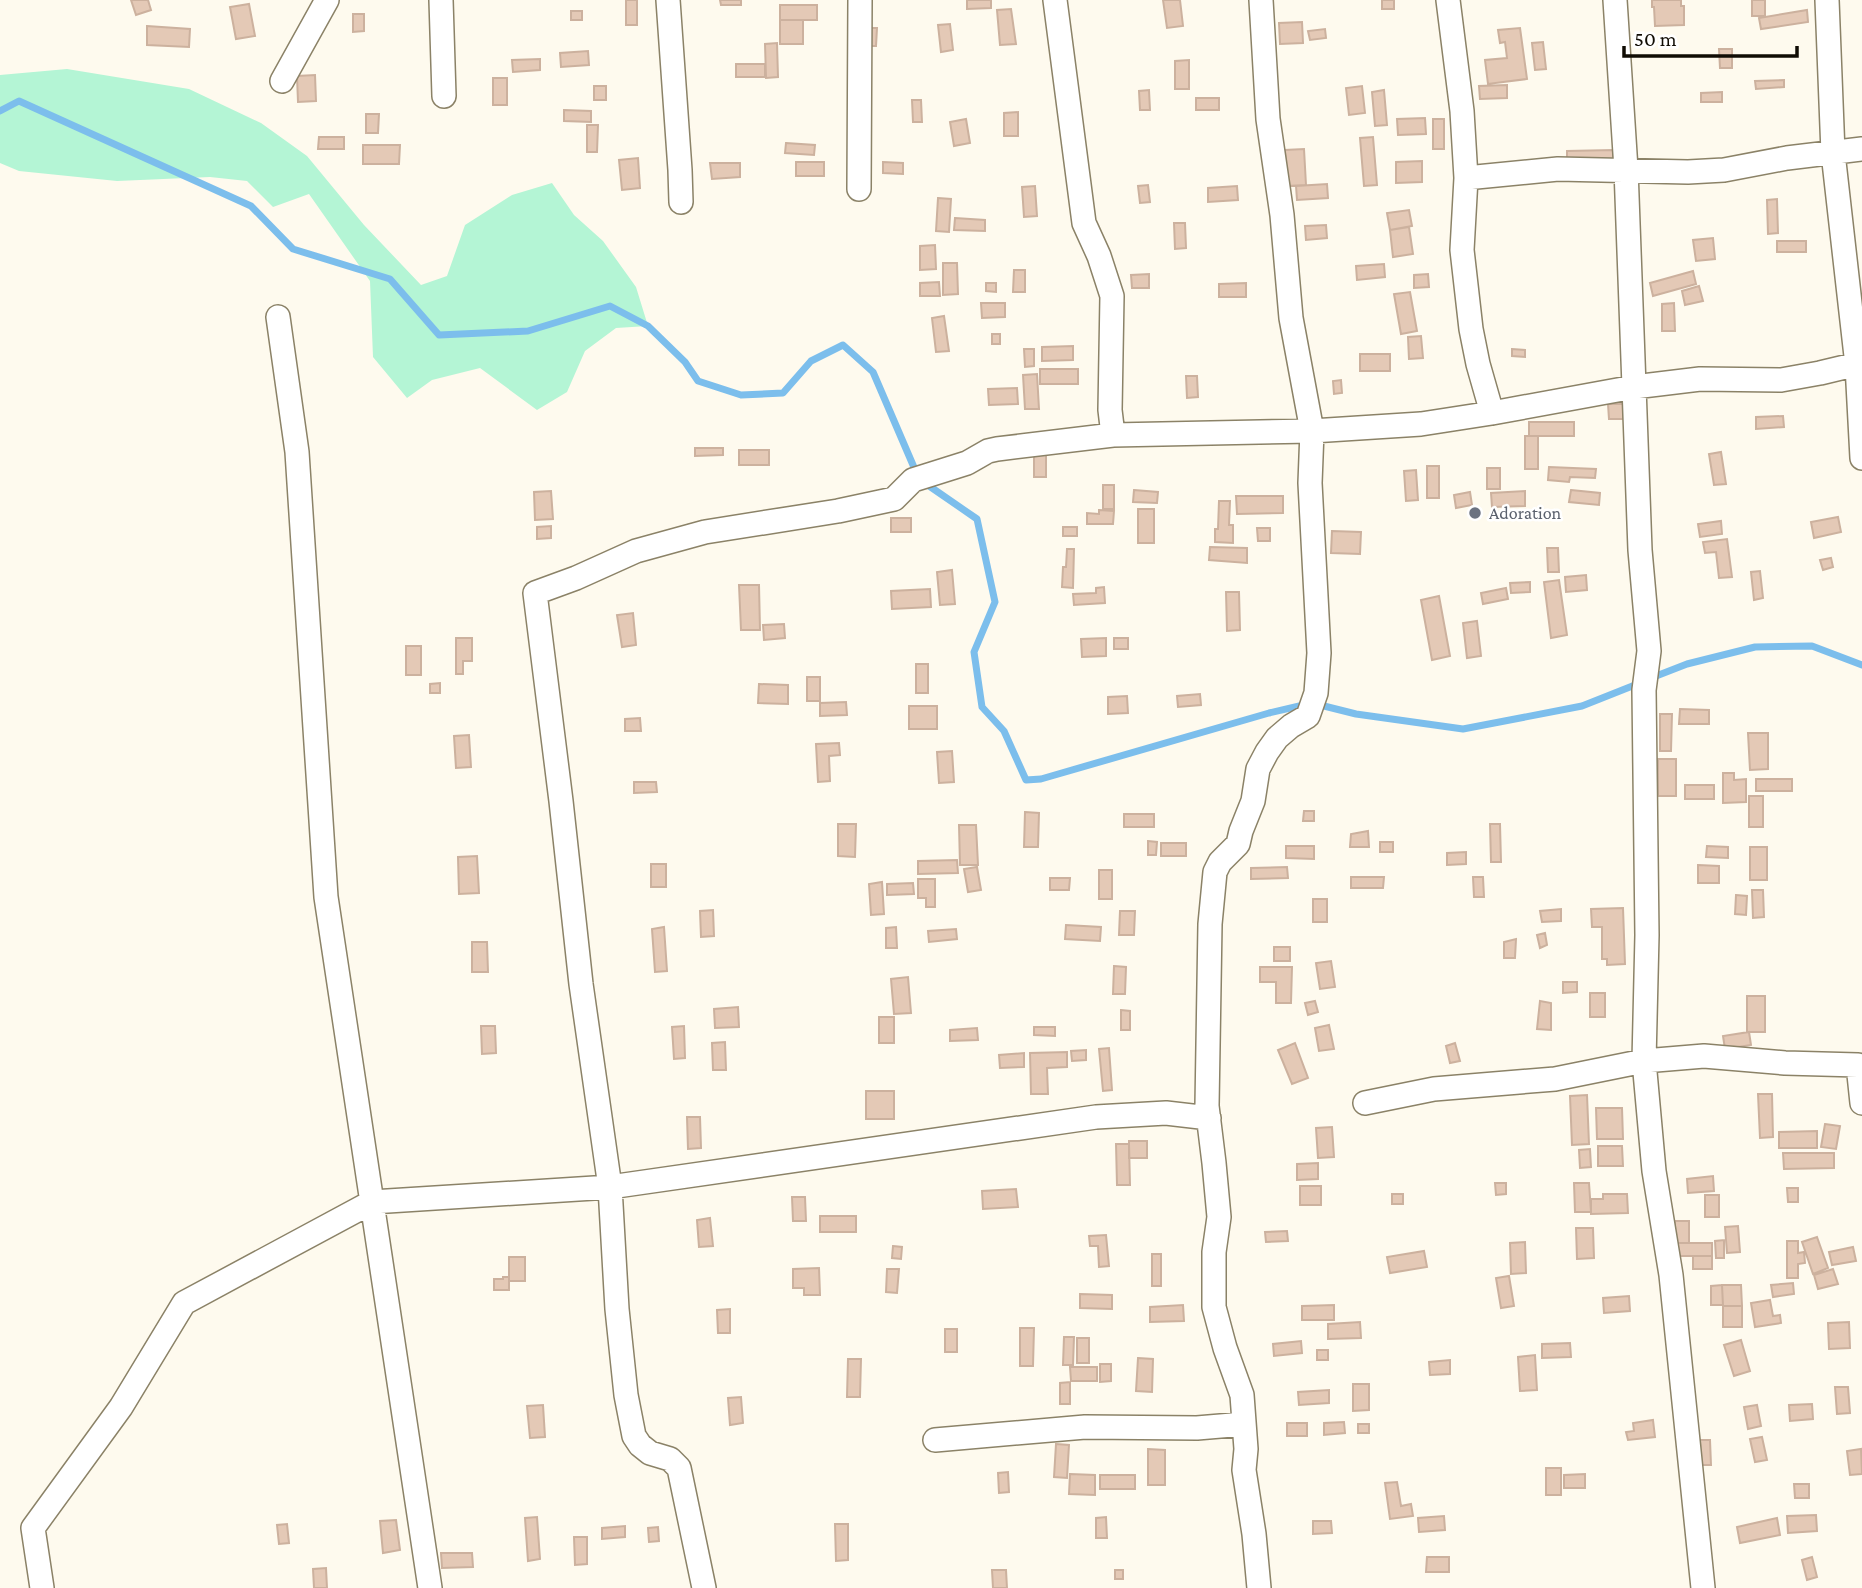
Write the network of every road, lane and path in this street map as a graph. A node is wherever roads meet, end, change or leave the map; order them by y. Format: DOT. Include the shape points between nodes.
graph roads {
  1 [pos="327,0"];
  2 [pos="441,0"];
  3 [pos="668,0"];
  4 [pos="860,0"];
  5 [pos="1055,0"];
  6 [pos="1261,0"];
  7 [pos="1448,0"];
  8 [pos="1615,0"];
  9 [pos="1827,0"];
  10 [pos="282,81"];
  11 [pos="444,96"];
  12 [pos="1862,149"];
  13 [pos="1833,153"];
  14 [pos="1626,169"];
  15 [pos="1466,178"];
  16 [pos="859,189"];
  17 [pos="681,202"];
  18 [pos="278,317"];
  19 [pos="1859,364"];
  20 [pos="1634,387"];
  21 [pos="1492,413"];
  22 [pos="1312,431"];
  23 [pos="1113,435"];
  24 [pos="1862,458"];
  25 [pos="1644,1061"];
  26 [pos="1365,1103"];
  27 [pos="1862,1103"];
  28 [pos="1209,1118"];
  29 [pos="610,1187"];
  30 [pos="372,1202"];
  31 [pos="1244,1424"];
  32 [pos="934,1440"];
  33 [pos="41,1588"];
  34 [pos="430,1588"];
  35 [pos="704,1588"];
  36 [pos="1259,1588"];
  37 [pos="1703,1588"];
  1 -- 10 [label="street"];
  2 -- 11 [label="street"];
  3 -- 17 [label="street"];
  4 -- 16 [label="street"];
  5 -- 23 [label="street" via="1084,223 1112,296"];
  6 -- 22 [label="street" via="1268,119 1291,317"];
  7 -- 15 [label="street"];
  8 -- 14 [label="street"];
  9 -- 13 [label="street"];
  12 -- 13 [label="street"];
  13 -- 14 [label="street" via="1724,170"];
  13 -- 19 [label="street"];
  14 -- 15 [label="street" via="1558,169"];
  14 -- 20 [label="street"];
  15 -- 21 [label="street" via="1461,250 1471,329"];
  18 -- 30 [label="street" via="297,452 327,897"];
  19 -- 20 [label="street" via="1782,380 1700,379"];
  19 -- 24 [label="street"];
  20 -- 21 [label="street"];
  20 -- 25 [label="street" via="1649,651 1644,690"];
  21 -- 22 [label="street" via="1421,424"];
  22 -- 23 [label="street"];
  22 -- 28 [label="street" via="1310,483 1319,653 1316,693 1308,716 1278,738 1258,769 1238,844 1215,872 1210,923"];
  23 -- 29 [label="street" via="988,451 967,463 913,480 894,499 694,535 636,551 535,593"];
  25 -- 26 [label="street" via="1555,1079 1434,1089"];
  25 -- 27 [label="street" via="1704,1056 1858,1065"];
  25 -- 37 [label="street"];
  28 -- 29 [label="street" via="1166,1113 1096,1117"];
  28 -- 31 [label="street" via="1219,1217 1214,1307 1242,1395"];
  29 -- 30 [label="street"];
  29 -- 35 [label="street" via="617,1309 634,1436 650,1453 670,1459 679,1468"];
  30 -- 33 [label="street" via="184,1303 121,1407 33,1528"];
  30 -- 34 [label="street"];
  31 -- 32 [label="street" via="1084,1427"];
  31 -- 36 [label="street" via="1244,1470"];
}
